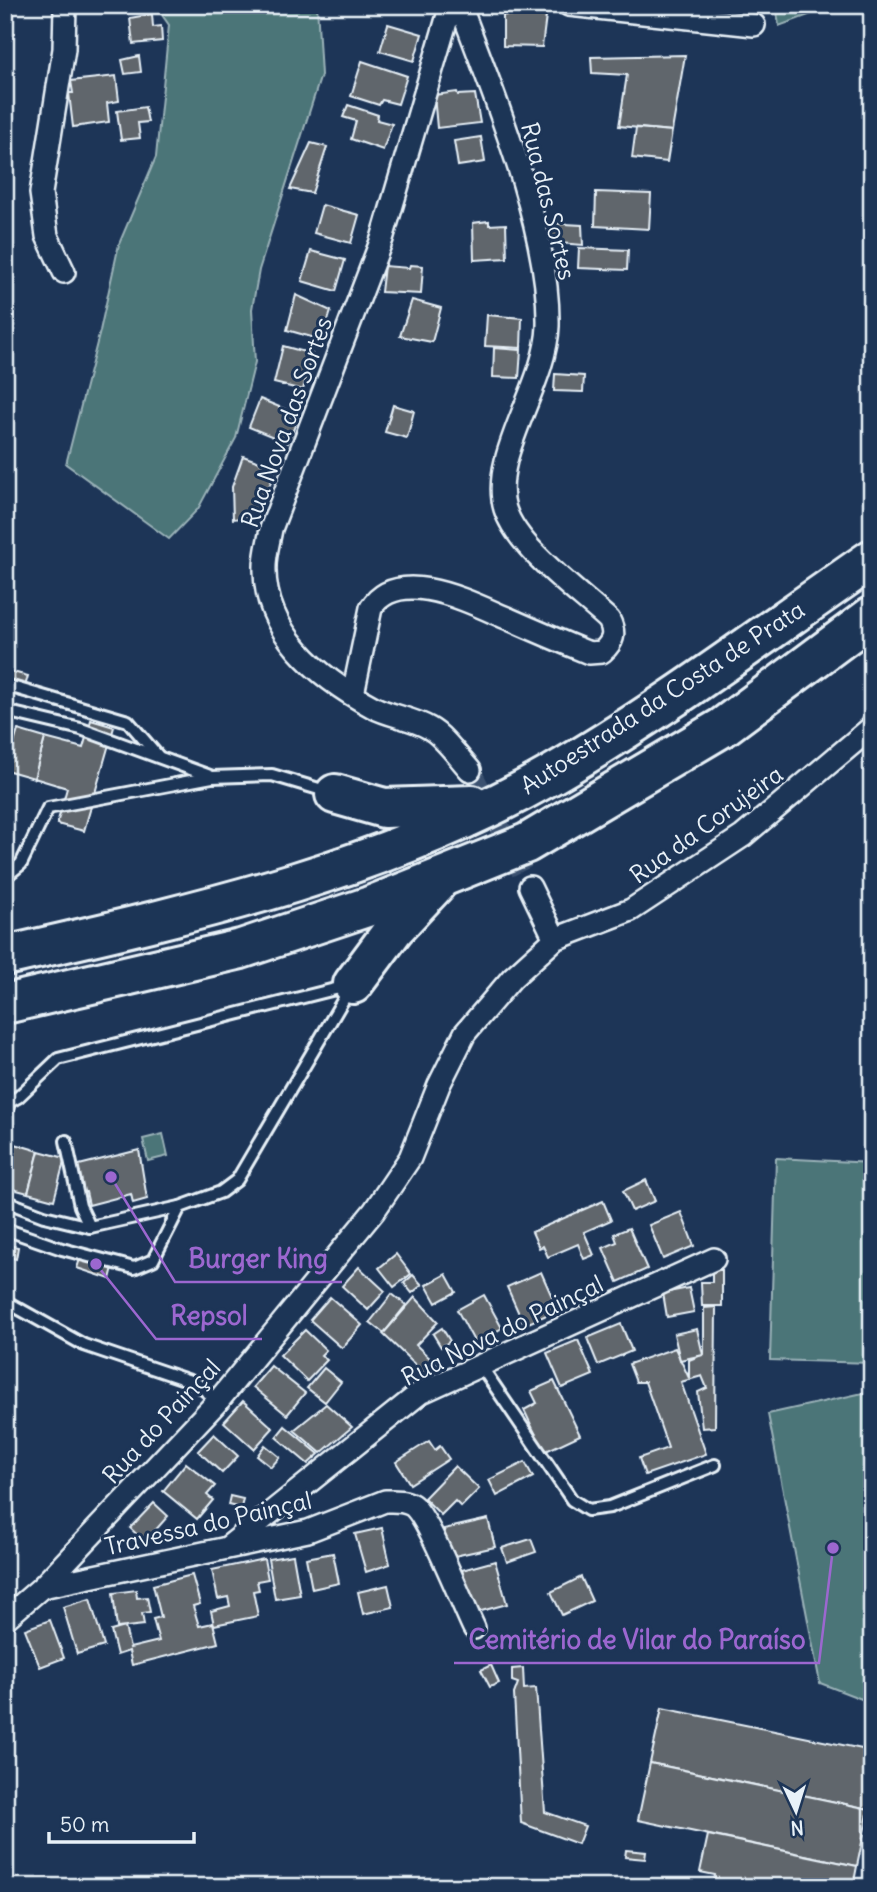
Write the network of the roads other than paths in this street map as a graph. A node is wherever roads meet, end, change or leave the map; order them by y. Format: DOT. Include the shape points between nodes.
graph roads {
  1 [pos="65,5"];
  2 [pos="452,5"];
  3 [pos="460,5"];
  4 [pos="569,5"];
  5 [pos="708,13"];
  6 [pos="754,25"];
  7 [pos="64,272"];
  8 [pos="872,559"];
  9 [pos="872,616"];
  10 [pos="5,685"];
  11 [pos="353,694"];
  12 [pos="5,711"];
  13 [pos="872,727"];
  14 [pos="160,758"];
  15 [pos="470,770"];
  16 [pos="212,776"];
  17 [pos="335,794"];
  18 [pos="495,803"];
  19 [pos="5,877"];
  20 [pos="440,879"];
  21 [pos="530,887"];
  22 [pos="555,939"];
  23 [pos="5,956"];
  24 [pos="353,984"];
  25 [pos="5,1004"];
  26 [pos="5,1104"];
  27 [pos="66,1141"];
  28 [pos="5,1201"];
  29 [pos="180,1207"];
  30 [pos="90,1227"];
  31 [pos="5,1229"];
  32 [pos="714,1259"];
  33 [pos="5,1301"];
  34 [pos="481,1366"];
  35 [pos="218,1401"];
  36 [pos="715,1465"];
  37 [pos="228,1547"];
  38 [pos="42,1587"];
  39 [pos="5,1619"];
  40 [pos="474,1628"];
  1 -- 7 [label="street" via="64,49 41,193 47,236"];
  2 -- 11 [label="street, Rua Nova das Sortes" via="382,239 271,529 265,565 275,621 323,675"];
  3 -- 11 [label="street, Rua das Sortes" via="511,147 545,285 548,326 543,365 506,457 505,510 523,540 609,620 614,631 612,643 602,652 589,653 449,594 421,589 392,592 379,596 371,608"];
  4 -- 5 [label="street"];
  5 -- 6 [label="street"];
  8 -- 18 [label="highway, Autoestrada da Costa de Prata" via="683,690 551,775"];
  9 -- 20 [label="highway, Autoestrada da Costa de Prata" via="723,727 527,843"];
  10 -- 14 [label="lane" via="128,721"];
  11 -- 15 [label="street, Rua Nova das Sortes" via="373,708 430,728"];
  12 -- 14 [label="lane" via="81,729"];
  13 -- 22 [label="street, Rua da Corujeira" via="743,836 631,910"];
  14 -- 16 [label="lane"];
  16 -- 17 [label="lane" via="272,775"];
  16 -- 19 [label="lane" via="48,808 21,864"];
  17 -- 18 [label="highway" via="384,808"];
  18 -- 23 [label="highway, Autoestrada da Costa de Prata" via="409,842 228,904"];
  20 -- 24 [label="highway" via="394,929"];
  20 -- 25 [label="highway, Autoestrada da Costa de Prata" via="241,949"];
  21 -- 22 [label="street"];
  22 -- 35 [label="street, Rua do Painçal" via="512,978 465,1033 410,1158 374,1211"];
  24 -- 26 [label="lane" via="58,1059"];
  24 -- 29 [label="lane" via="237,1180 221,1192"];
  27 -- 30 [label="lane" via="80,1206"];
  28 -- 30 [label="lane"];
  29 -- 30 [label="lane"];
  29 -- 31 [label="lane" via="153,1260 134,1268"];
  32 -- 34 [label="street, Rua Nova do Painçal"];
  33 -- 35 [label="lane" via="84,1345 196,1383"];
  34 -- 36 [label="lane" via="572,1500 588,1510 610,1507"];
  34 -- 37 [label="street, Rua Nova do Painçal" via="420,1393"];
  35 -- 38 [label="street, Rua do Painçal"];
  37 -- 38 [label="street, Travessa do Painçal"];
  37 -- 40 [label="street, Travessa do Painçal" via="308,1531 385,1501 411,1503 424,1518"];
  38 -- 39 [label="street, Rua do Painçal"];
}
